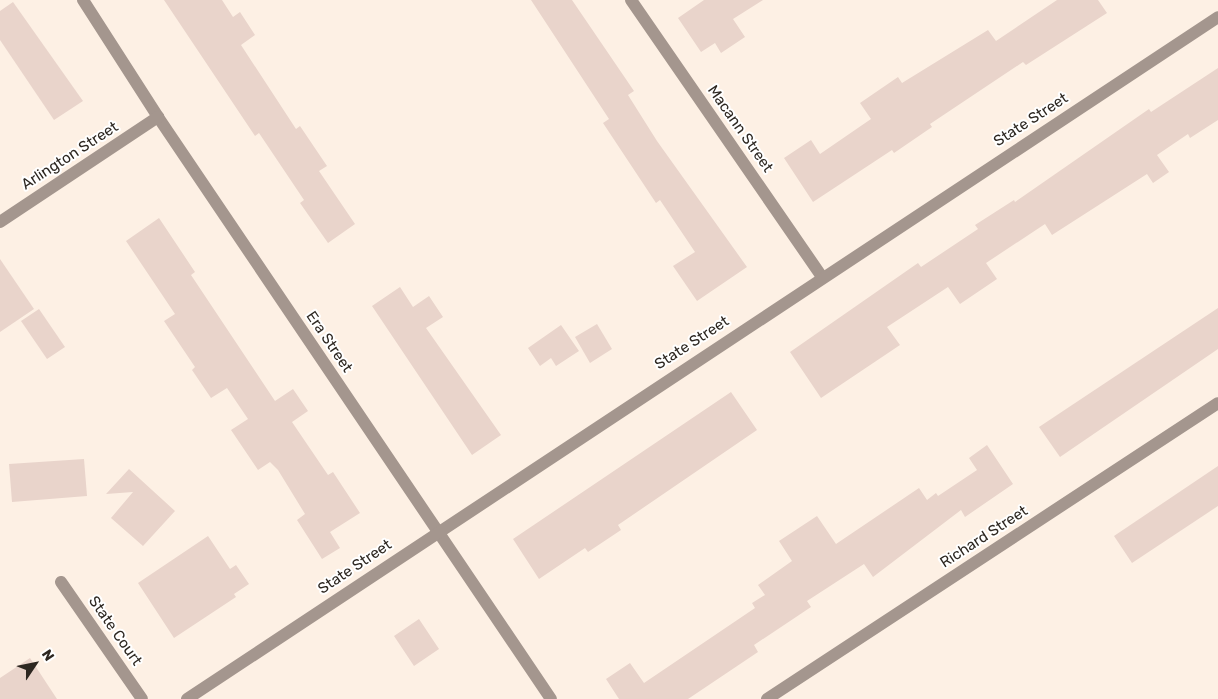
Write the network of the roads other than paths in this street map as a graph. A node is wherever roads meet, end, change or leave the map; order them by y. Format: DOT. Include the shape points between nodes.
graph roads {
  1 [pos="83,0"];
  2 [pos="631,0"];
  3 [pos="1218,17"];
  4 [pos="158,117"];
  5 [pos="0,222"];
  6 [pos="822,277"];
  7 [pos="1218,403"];
  8 [pos="437,531"];
  9 [pos="61,582"];
  10 [pos="142,699"];
  11 [pos="187,699"];
  12 [pos="552,699"];
  13 [pos="767,699"];
  1 -- 4 [label="street, Era Street"];
  2 -- 6 [label="street, Macann Street"];
  3 -- 6 [label="street, State Street"];
  4 -- 5 [label="street, Arlington Street"];
  4 -- 8 [label="street, Era Street"];
  6 -- 8 [label="street, State Street"];
  7 -- 13 [label="street, Richard Street"];
  8 -- 11 [label="street, State Street"];
  8 -- 12 [label="street, Era Street"];
  9 -- 10 [label="street, State Court"];
}
